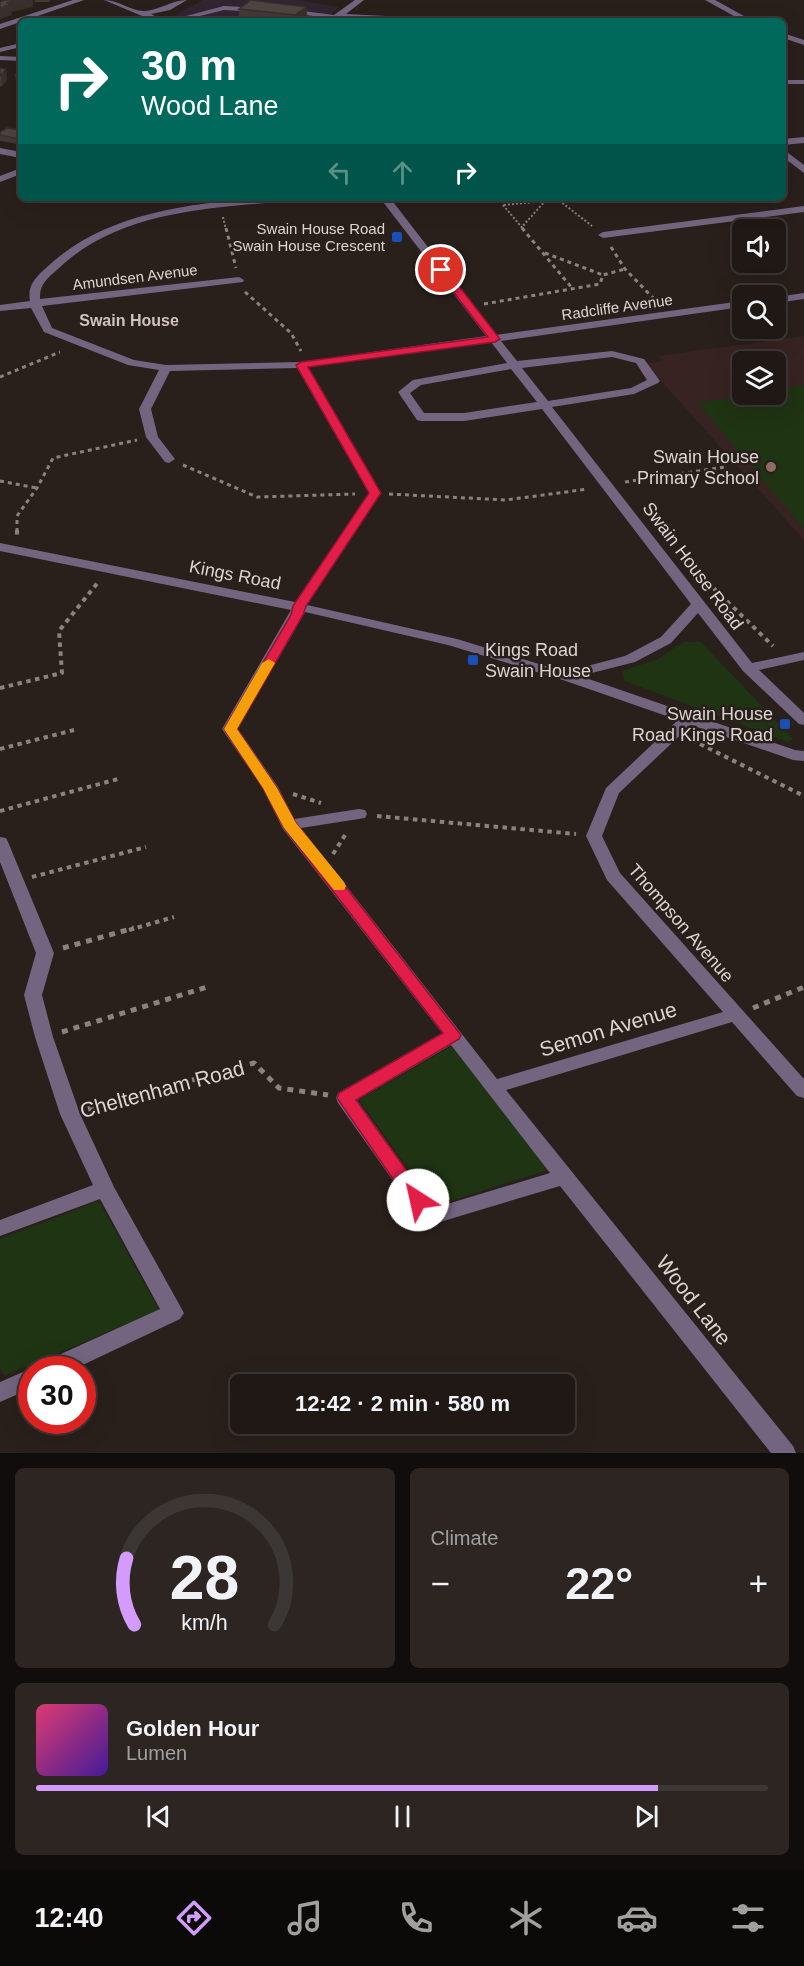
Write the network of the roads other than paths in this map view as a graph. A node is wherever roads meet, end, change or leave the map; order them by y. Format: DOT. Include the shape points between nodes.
graph roads {
  1 [pos="80,0"];
  2 [pos="108,0"];
  3 [pos="183,0"];
  4 [pos="360,0"];
  5 [pos="709,0"];
  6 [pos="267,10"];
  7 [pos="278,10"];
  8 [pos="143,14"];
  9 [pos="27,18"];
  10 [pos="153,18"];
  11 [pos="183,18"];
  12 [pos="335,18"];
  13 [pos="742,18"];
  14 [pos="18,21"];
  15 [pos="0,27"];
  16 [pos="786,36"];
  17 [pos="804,43"];
  18 [pos="18,46"];
  19 [pos="0,50"];
  20 [pos="0,58"];
  21 [pos="18,58"];
  22 [pos="0,66"];
  23 [pos="18,67"];
  24 [pos="786,82"];
  25 [pos="804,82"];
  26 [pos="804,140"];
  27 [pos="786,142"];
  28 [pos="0,151"];
  29 [pos="18,154"];
  30 [pos="786,155"];
  31 [pos="804,170"];
  32 [pos="18,172"];
  33 [pos="0,179"];
  34 [pos="259,201"];
  35 [pos="387,201"];
  36 [pos="804,209"];
  37 [pos="603,235"];
  38 [pos="239,280"];
  39 [pos="804,296"];
  40 [pos="786,299"];
  41 [pos="35,304"];
  42 [pos="732,305"];
  43 [pos="0,308"];
  44 [pos="495,339"];
  45 [pos="305,364"];
  46 [pos="516,365"];
  47 [pos="166,368"];
  48 [pos="545,403"];
  49 [pos="169,459"];
  50 [pos="6,548"];
  51 [pos="699,604"];
  52 [pos="299,606"];
  53 [pos="804,656"];
  54 [pos="748,668"];
  55 [pos="565,676"];
  56 [pos="690,718"];
  57 [pos="804,721"];
  58 [pos="804,756"];
  59 [pos="359,814"];
  60 [pos="290,825"];
  61 [pos="0,842"];
  62 [pos="735,1014"];
  63 [pos="453,1035"];
  64 [pos="493,1087"];
  65 [pos="804,1091"];
  66 [pos="566,1176"];
  67 [pos="105,1189"];
  68 [pos="0,1227"];
  69 [pos="79,1356"];
  70 [pos="18,1384"];
  71 [pos="0,1392"];
  72 [pos="785,1453"];
  1 -- 9 [label="street"];
  2 -- 8 [label="street"];
  3 -- 8 [label="street"];
  4 -- 12 [label="street"];
  5 -- 13 [label="street"];
  6 -- 11 [label="street" via="224,8"];
  7 -- 12 [label="street"];
  8 -- 10 [label="street"];
  14 -- 15 [label="street"];
  16 -- 17 [label="street"];
  18 -- 19 [label="street"];
  20 -- 21 [label="street"];
  22 -- 23 [label="street"];
  24 -- 25 [label="street"];
  26 -- 27 [label="street"];
  28 -- 29 [label="street"];
  30 -- 31 [label="street"];
  32 -- 33 [label="street"];
  34 -- 41 [label="street" via="144,219 91,237 59,257 36,286"];
  35 -- 44 [label="street, Swain House Road"];
  36 -- 37 [label="street"];
  38 -- 41 [label="street, Amundsen Avenue"];
  39 -- 40 [label="street"];
  41 -- 43 [label="street, Amundsen Avenue"];
  41 -- 47 [label="street, Radcliffe Avenue" via="48,330 132,363"];
  42 -- 44 [label="street, Radcliffe Avenue"];
  44 -- 45 [label="street, Radcliffe Avenue"];
  44 -- 46 [label="street, Swain House Road"];
  45 -- 47 [label="street, Radcliffe Avenue"];
  45 -- 52 [label="street" via="375,493"];
  46 -- 48 [label="street, Swain House Road"];
  46 -- 48 [label="street" via="612,354 640,361 654,381 634,391"];
  46 -- 48 [label="street" via="417,381 404,392 421,417 464,417"];
  47 -- 49 [label="street" via="145,409 152,437"];
  48 -- 51 [label="street, Swain House Road"];
  50 -- 52 [label="street, Kings Road"];
  51 -- 54 [label="street, Swain House Road"];
  51 -- 55 [label="street" via="666,640 630,659"];
  52 -- 55 [label="street, Kings Road" via="452,642"];
  52 -- 60 [label="street, Wood Lane" via="230,729"];
  53 -- 54 [label="street"];
  54 -- 57 [label="street, Swain House Road"];
  55 -- 56 [label="street, Kings Road"];
  56 -- 58 [label="street, Kings Road" via="793,756"];
  56 -- 62 [label="street, Thompson Avenue" via="612,790 594,836 614,876"];
  59 -- 60 [label="street"];
  60 -- 63 [label="street, Wood Lane"];
  61 -- 67 [label="street, Cheltenham Road" via="45,953 33,995 44,1037 70,1114"];
  62 -- 64 [label="street, Semon Avenue"];
  62 -- 65 [label="street, Thompson Avenue"];
  63 -- 64 [label="street, Wood Lane"];
  63 -- 66 [label="street" via="345,1098 430,1217"];
  64 -- 66 [label="street, Wood Lane"];
  66 -- 72 [label="street, Wood Lane"];
  67 -- 68 [label="street"];
  67 -- 69 [label="street, Cheltenham Road" via="173,1313"];
  70 -- 71 [label="street"];
}
